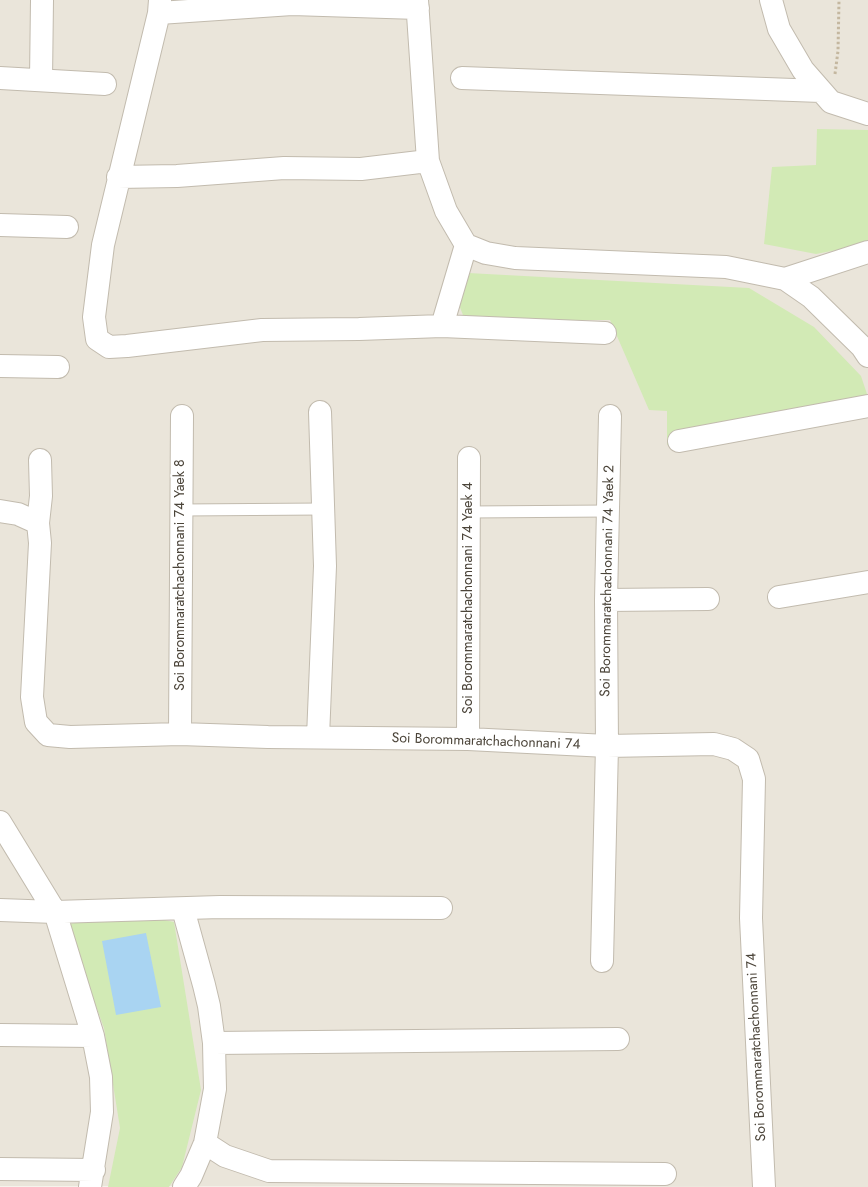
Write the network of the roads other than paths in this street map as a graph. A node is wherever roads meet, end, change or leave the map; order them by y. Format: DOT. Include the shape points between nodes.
graph roads {
  1 [pos="42,0"];
  2 [pos="771,0"];
  3 [pos="418,4"];
  4 [pos="159,7"];
  5 [pos="0,78"];
  6 [pos="462,78"];
  7 [pos="41,80"];
  8 [pos="105,84"];
  9 [pos="826,97"];
  10 [pos="868,114"];
  11 [pos="428,161"];
  12 [pos="118,178"];
  13 [pos="0,225"];
  14 [pos="67,227"];
  15 [pos="466,245"];
  16 [pos="868,252"];
  17 [pos="784,278"];
  18 [pos="442,326"];
  19 [pos="605,333"];
  20 [pos="868,356"];
  21 [pos="0,366"];
  22 [pos="58,367"];
  23 [pos="868,406"];
  24 [pos="320,412"];
  25 [pos="182,416"];
  26 [pos="610,416"];
  27 [pos="679,441"];
  28 [pos="469,458"];
  29 [pos="40,460"];
  30 [pos="182,510"];
  31 [pos="323,510"];
  32 [pos="608,510"];
  33 [pos="0,511"];
  34 [pos="469,512"];
  35 [pos="38,523"];
  36 [pos="868,582"];
  37 [pos="779,597"];
  38 [pos="708,599"];
  39 [pos="606,600"];
  40 [pos="180,734"];
  41 [pos="318,737"];
  42 [pos="468,739"];
  43 [pos="607,746"];
  44 [pos="0,822"];
  45 [pos="441,908"];
  46 [pos="183,909"];
  47 [pos="0,910"];
  48 [pos="56,912"];
  49 [pos="602,961"];
  50 [pos="0,1034"];
  51 [pos="93,1036"];
  52 [pos="618,1039"];
  53 [pos="214,1043"];
  54 [pos="205,1143"];
  55 [pos="0,1169"];
  56 [pos="665,1174"];
  57 [pos="92,1179"];
  58 [pos="184,1187"];
  59 [pos="764,1187"];
  1 -- 7 [label="street"];
  2 -- 9 [label="street" via="779,29 803,70"];
  3 -- 4 [label="street"];
  3 -- 11 [label="street"];
  4 -- 12 [label="street"];
  5 -- 7 [label="street"];
  6 -- 9 [label="street"];
  7 -- 8 [label="street"];
  9 -- 10 [label="street"];
  11 -- 12 [label="street" via="361,169 284,168"];
  11 -- 15 [label="street" via="446,211"];
  12 -- 18 [label="street" via="103,245 94,317 97,339 109,346 262,330"];
  13 -- 14 [label="street"];
  15 -- 17 [label="street" via="486,253 515,258 726,267"];
  15 -- 18 [label="street"];
  16 -- 17 [label="street"];
  17 -- 20 [label="street" via="811,297"];
  18 -- 19 [label="street"];
  21 -- 22 [label="street"];
  23 -- 27 [label="street"];
  24 -- 31 [label="street"];
  25 -- 30 [label="street, Soi Borommaratchachonnani 74 Yaek 8"];
  26 -- 32 [label="street, Soi Borommaratchachonnani 74 Yaek 2"];
  28 -- 34 [label="street, Soi Borommaratchachonnani 74 Yaek 4"];
  29 -- 35 [label="street, Soi Borommaratchachonnani 74"];
  30 -- 31 [label="lane"];
  30 -- 40 [label="street, Soi Borommaratchachonnani 74 Yaek 8"];
  31 -- 41 [label="street"];
  32 -- 34 [label="lane"];
  32 -- 39 [label="street, Soi Borommaratchachonnani 74 Yaek 2"];
  33 -- 35 [label="street" via="18,514"];
  34 -- 42 [label="street, Soi Borommaratchachonnani 74 Yaek 4"];
  35 -- 40 [label="street, Soi Borommaratchachonnani 74" via="40,543 32,698 36,722 48,735 70,737"];
  36 -- 37 [label="street"];
  38 -- 39 [label="street"];
  39 -- 43 [label="street, Soi Borommaratchachonnani 74 Yaek 2"];
  40 -- 41 [label="street, Soi Borommaratchachonnani 74"];
  41 -- 42 [label="street, Soi Borommaratchachonnani 74"];
  42 -- 43 [label="street, Soi Borommaratchachonnani 74"];
  43 -- 49 [label="street, Soi Borommaratchachonnani 74 Yaek 2"];
  43 -- 59 [label="street, Soi Borommaratchachonnani 74" via="714,744 733,749 748,759 754,779 751,918"];
  44 -- 48 [label="street"];
  45 -- 46 [label="street"];
  46 -- 48 [label="street"];
  46 -- 53 [label="street" via="204,985"];
  47 -- 48 [label="street"];
  48 -- 51 [label="street"];
  50 -- 51 [label="street"];
  51 -- 57 [label="street" via="101,1077 102,1112"];
  52 -- 53 [label="street"];
  53 -- 54 [label="street" via="215,1089"];
  54 -- 56 [label="street" via="225,1156 269,1171"];
  54 -- 58 [label="street"];
  55 -- 57 [label="street"];
}
